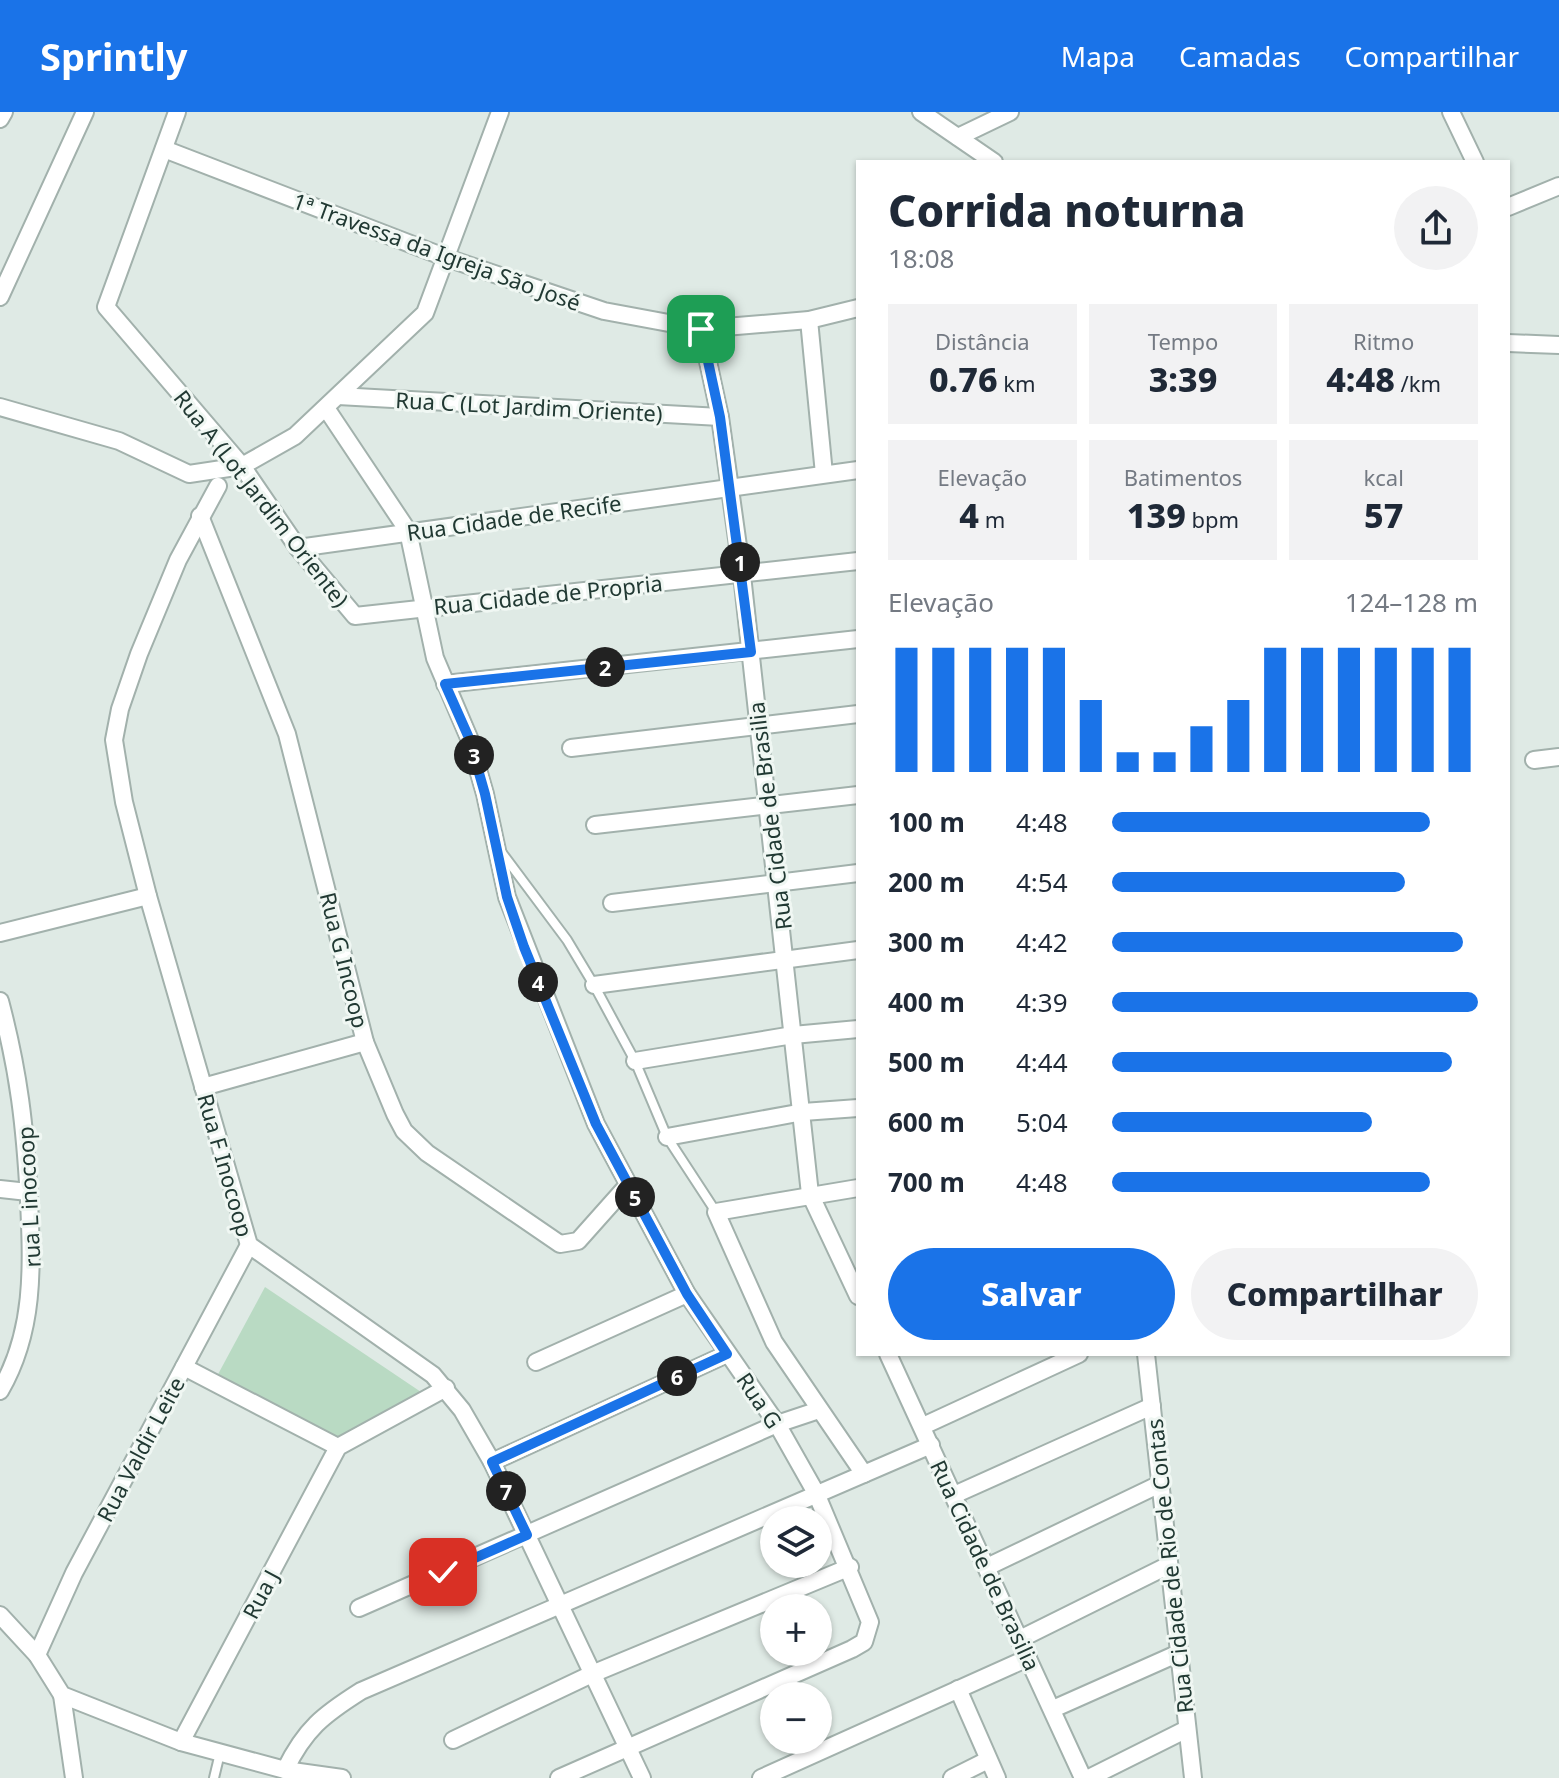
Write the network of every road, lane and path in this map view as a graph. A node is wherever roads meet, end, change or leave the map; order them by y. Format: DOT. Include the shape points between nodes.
graph roads {
  1 [pos="4,112"];
  2 [pos="85,112"];
  3 [pos="177,112"];
  4 [pos="500,112"];
  5 [pos="921,112"];
  6 [pos="1010,112"];
  7 [pos="1451,112"];
  8 [pos="0,119"];
  9 [pos="958,137"];
  10 [pos="164,149"];
  11 [pos="991,160"];
  12 [pos="1474,160"];
  13 [pos="1559,186"];
  14 [pos="1510,206"];
  15 [pos="447,258"];
  16 [pos="0,297"];
  17 [pos="856,308"];
  18 [pos="809,320"];
  19 [pos="701,329"];
  20 [pos="1510,343"];
  21 [pos="1559,345"];
  22 [pos="338,396"];
  23 [pos="0,407"];
  24 [pos="328,411"];
  25 [pos="720,417"];
  26 [pos="242,466"];
  27 [pos="856,470"];
  28 [pos="824,474"];
  29 [pos="218,486"];
  30 [pos="730,488"];
  31 [pos="200,516"];
  32 [pos="408,531"];
  33 [pos="298,548"];
  34 [pos="856,561"];
  35 [pos="742,575"];
  36 [pos="425,607"];
  37 [pos="355,616"];
  38 [pos="856,639"];
  39 [pos="751,652"];
  40 [pos="445,684"];
  41 [pos="856,714"];
  42 [pos="757,725"];
  43 [pos="571,748"];
  44 [pos="1559,757"];
  45 [pos="1534,760"];
  46 [pos="856,795"];
  47 [pos="769,806"];
  48 [pos="595,825"];
  49 [pos="497,846"];
  50 [pos="856,873"];
  51 [pos="776,883"];
  52 [pos="148,896"];
  53 [pos="612,903"];
  54 [pos="0,933"];
  55 [pos="856,950"];
  56 [pos="786,960"];
  57 [pos="594,985"];
  58 [pos="0,1001"];
  59 [pos="856,1029"];
  60 [pos="793,1035"];
  61 [pos="365,1042"];
  62 [pos="635,1061"];
  63 [pos="203,1087"];
  64 [pos="856,1108"];
  65 [pos="803,1112"];
  66 [pos="667,1137"];
  67 [pos="627,1186"];
  68 [pos="856,1188"];
  69 [pos="0,1189"];
  70 [pos="28,1192"];
  71 [pos="810,1194"];
  72 [pos="716,1212"];
  73 [pos="249,1245"];
  74 [pos="856,1292"];
  75 [pos="687,1294"];
  76 [pos="727,1354"];
  77 [pos="889,1356"];
  78 [pos="1075,1356"];
  79 [pos="1146,1356"];
  80 [pos="536,1362"];
  81 [pos="184,1367"];
  82 [pos="446,1388"];
  83 [pos="0,1391"];
  84 [pos="1152,1406"];
  85 [pos="819,1410"];
  86 [pos="777,1424"];
  87 [pos="923,1426"];
  88 [pos="931,1445"];
  89 [pos="338,1447"];
  90 [pos="492,1462"];
  91 [pos="864,1474"];
  92 [pos="1160,1484"];
  93 [pos="816,1493"];
  94 [pos="954,1495"];
  95 [pos="527,1535"];
  96 [pos="1169,1565"];
  97 [pos="850,1567"];
  98 [pos="987,1567"];
  99 [pos="559,1603"];
  100 [pos="359,1608"];
  101 [pos="0,1615"];
  102 [pos="1020,1639"];
  103 [pos="1179,1653"];
  104 [pos="37,1655"];
  105 [pos="1028,1658"];
  106 [pos="592,1674"];
  107 [pos="958,1689"];
  108 [pos="62,1695"];
  109 [pos="1053,1709"];
  110 [pos="1187,1729"];
  111 [pos="453,1740"];
  112 [pos="181,1742"];
  113 [pos="627,1748"];
  114 [pos="220,1753"];
  115 [pos="988,1760"];
  116 [pos="285,1770"];
  117 [pos="74,1778"];
  118 [pos="214,1778"];
  119 [pos="342,1778"];
  120 [pos="559,1778"];
  121 [pos="642,1778"];
  122 [pos="761,1778"];
  123 [pos="952,1778"];
  124 [pos="997,1778"];
  125 [pos="1086,1778"];
  126 [pos="1193,1778"];
  1 -- 8 [label="street"];
  2 -- 16 [label="street"];
  3 -- 10 [label="street"];
  4 -- 15 [label="street"];
  5 -- 9 [label="street"];
  6 -- 9 [label="street"];
  7 -- 12 [label="street"];
  9 -- 11 [label="street"];
  10 -- 15 [label="street, 1ª Travessa da Igreja São José"];
  10 -- 26 [label="street, Rua A (Lot Jardim Oriente)" via="106,307"];
  13 -- 14 [label="street"];
  15 -- 19 [label="street, 1ª Travessa da Igreja São José" via="604,311"];
  15 -- 22 [label="street" via="425,313"];
  17 -- 18 [label="street, 1ª Travessa da Igreja São José"];
  18 -- 19 [label="street, 1ª Travessa da Igreja São José"];
  18 -- 28 [label="street"];
  19 -- 25 [label="street, Rua Cidade de Brasilia"];
  20 -- 21 [label="street"];
  22 -- 25 [label="street, Rua C (Lot Jardim Oriente)"];
  22 -- 26 [label="street" via="295,436"];
  23 -- 26 [label="street" via="119,441 189,474"];
  24 -- 32 [label="street"];
  25 -- 30 [label="street, Rua Cidade de Brasilia"];
  26 -- 33 [label="street, Rua A (Lot Jardim Oriente)"];
  27 -- 28 [label="street, Rua Cidade de Recife"];
  28 -- 30 [label="street, Rua Cidade de Recife"];
  29 -- 31 [label="street, Rua F Inocoop"];
  30 -- 32 [label="street, Rua Cidade de Recife"];
  30 -- 35 [label="street, Rua Cidade de Brasilia"];
  31 -- 52 [label="street, Rua F Inocoop" via="139,654 114,740"];
  31 -- 61 [label="street, Rua G Incoop" via="287,734"];
  32 -- 33 [label="street, Rua Cidade de Recife"];
  32 -- 36 [label="street, Rua G"];
  33 -- 37 [label="street, Rua A (Lot Jardim Oriente)"];
  34 -- 35 [label="street, Rua Cidade de Propria"];
  35 -- 36 [label="street, Rua Cidade de Propria"];
  35 -- 39 [label="street, Rua Cidade de Brasilia"];
  36 -- 37 [label="street, Rua Cidade de Propria"];
  36 -- 40 [label="street, Rua G"];
  38 -- 39 [label="street"];
  39 -- 40 [label="street"];
  39 -- 42 [label="street, Rua Cidade de Brasilia"];
  40 -- 49 [label="street, Rua G" via="469,738"];
  41 -- 42 [label="street"];
  42 -- 43 [label="street"];
  42 -- 47 [label="street, Rua Cidade de Brasilia"];
  44 -- 45 [label="street"];
  46 -- 47 [label="street"];
  47 -- 48 [label="street"];
  47 -- 51 [label="street, Rua Cidade de Brasilia"];
  49 -- 57 [label="lane"];
  49 -- 67 [label="street, Rua G" via="524,947"];
  50 -- 51 [label="street"];
  51 -- 53 [label="street"];
  51 -- 56 [label="street, Rua Cidade de Brasilia"];
  52 -- 54 [label="street"];
  52 -- 63 [label="street, Rua F Inocoop"];
  55 -- 56 [label="street"];
  56 -- 57 [label="street"];
  56 -- 60 [label="street, Rua Cidade de Brasilia"];
  57 -- 62 [label="lane"];
  58 -- 70 [label="street, rua L inocoop" via="19,1074"];
  59 -- 60 [label="street"];
  60 -- 62 [label="street"];
  60 -- 65 [label="street, Rua Cidade de Brasilia"];
  61 -- 63 [label="street"];
  61 -- 67 [label="street, Rua G Incoop" via="404,1131 427,1153 560,1244 578,1241"];
  62 -- 66 [label="lane"];
  63 -- 73 [label="street, Rua F Inocoop"];
  64 -- 65 [label="street"];
  65 -- 66 [label="street"];
  65 -- 71 [label="street, Rua Cidade de Brasilia"];
  66 -- 72 [label="lane"];
  67 -- 75 [label="street, Rua G"];
  68 -- 71 [label="street"];
  69 -- 70 [label="street"];
  70 -- 83 [label="street, rua L inocoop" via="29,1311"];
  71 -- 72 [label="street"];
  71 -- 74 [label="street, Rua Cidade de Brasilia"];
  72 -- 85 [label="street, Rua G" via="774,1342"];
  73 -- 81 [label="street, Rua Valdir Leite"];
  73 -- 82 [label="street, Rua F Inocoop"];
  75 -- 76 [label="street, Rua G"];
  75 -- 80 [label="street"];
  76 -- 86 [label="street, Rua G"];
  76 -- 90 [label="street"];
  77 -- 87 [label="street, Rua Cidade de Brasilia"];
  78 -- 87 [label="street"];
  79 -- 84 [label="street, Rua Cidade de Rio de Contas"];
  81 -- 89 [label="street"];
  81 -- 104 [label="street, Rua Valdir Leite" via="74,1573"];
  82 -- 89 [label="street"];
  82 -- 90 [label="street, Rua F Inocoop"];
  84 -- 92 [label="street, Rua Cidade de Rio de Contas"];
  84 -- 94 [label="street"];
  85 -- 86 [label="street"];
  85 -- 91 [label="street, Rua G"];
  86 -- 93 [label="street, Rua G"];
  86 -- 95 [label="street"];
  87 -- 88 [label="street, Rua Cidade de Brasilia"];
  88 -- 91 [label="street"];
  88 -- 94 [label="street, Rua Cidade de Brasilia"];
  89 -- 112 [label="street, Rua J"];
  90 -- 95 [label="street, Rua F Inocoop"];
  91 -- 93 [label="street"];
  92 -- 96 [label="street, Rua Cidade de Rio de Contas"];
  92 -- 98 [label="street"];
  93 -- 97 [label="street, Rua G"];
  93 -- 99 [label="street"];
  94 -- 98 [label="street, Rua Cidade de Brasilia"];
  95 -- 99 [label="street, Rua F Inocoop"];
  95 -- 100 [label="street"];
  96 -- 102 [label="street"];
  96 -- 103 [label="street, Rua Cidade de Rio de Contas"];
  97 -- 106 [label="street"];
  97 -- 113 [label="street, Rua G" via="870,1622 864,1642"];
  98 -- 102 [label="street, Rua Cidade de Brasilia"];
  99 -- 106 [label="street, Rua F Inocoop"];
  99 -- 116 [label="street" via="361,1691 322,1715 305,1733"];
  101 -- 104 [label="street"];
  102 -- 105 [label="street, Rua Cidade de Brasilia"];
  103 -- 109 [label="street"];
  103 -- 110 [label="street, Rua Cidade de Rio de Contas"];
  104 -- 108 [label="street"];
  105 -- 107 [label="street"];
  105 -- 109 [label="street, Rua Cidade de Brasilia"];
  106 -- 111 [label="street"];
  106 -- 113 [label="street, Rua F Inocoop"];
  107 -- 115 [label="street"];
  107 -- 122 [label="street"];
  108 -- 112 [label="street"];
  108 -- 117 [label="street"];
  109 -- 125 [label="street, Rua Cidade de Brasilia"];
  110 -- 125 [label="street"];
  110 -- 126 [label="street, Rua Cidade de Rio de Contas"];
  112 -- 114 [label="street"];
  113 -- 120 [label="street"];
  113 -- 121 [label="street, Rua F Inocoop"];
  114 -- 116 [label="street"];
  114 -- 118 [label="lane"];
  115 -- 123 [label="street"];
  115 -- 124 [label="street"];
  116 -- 119 [label="street"];
}
